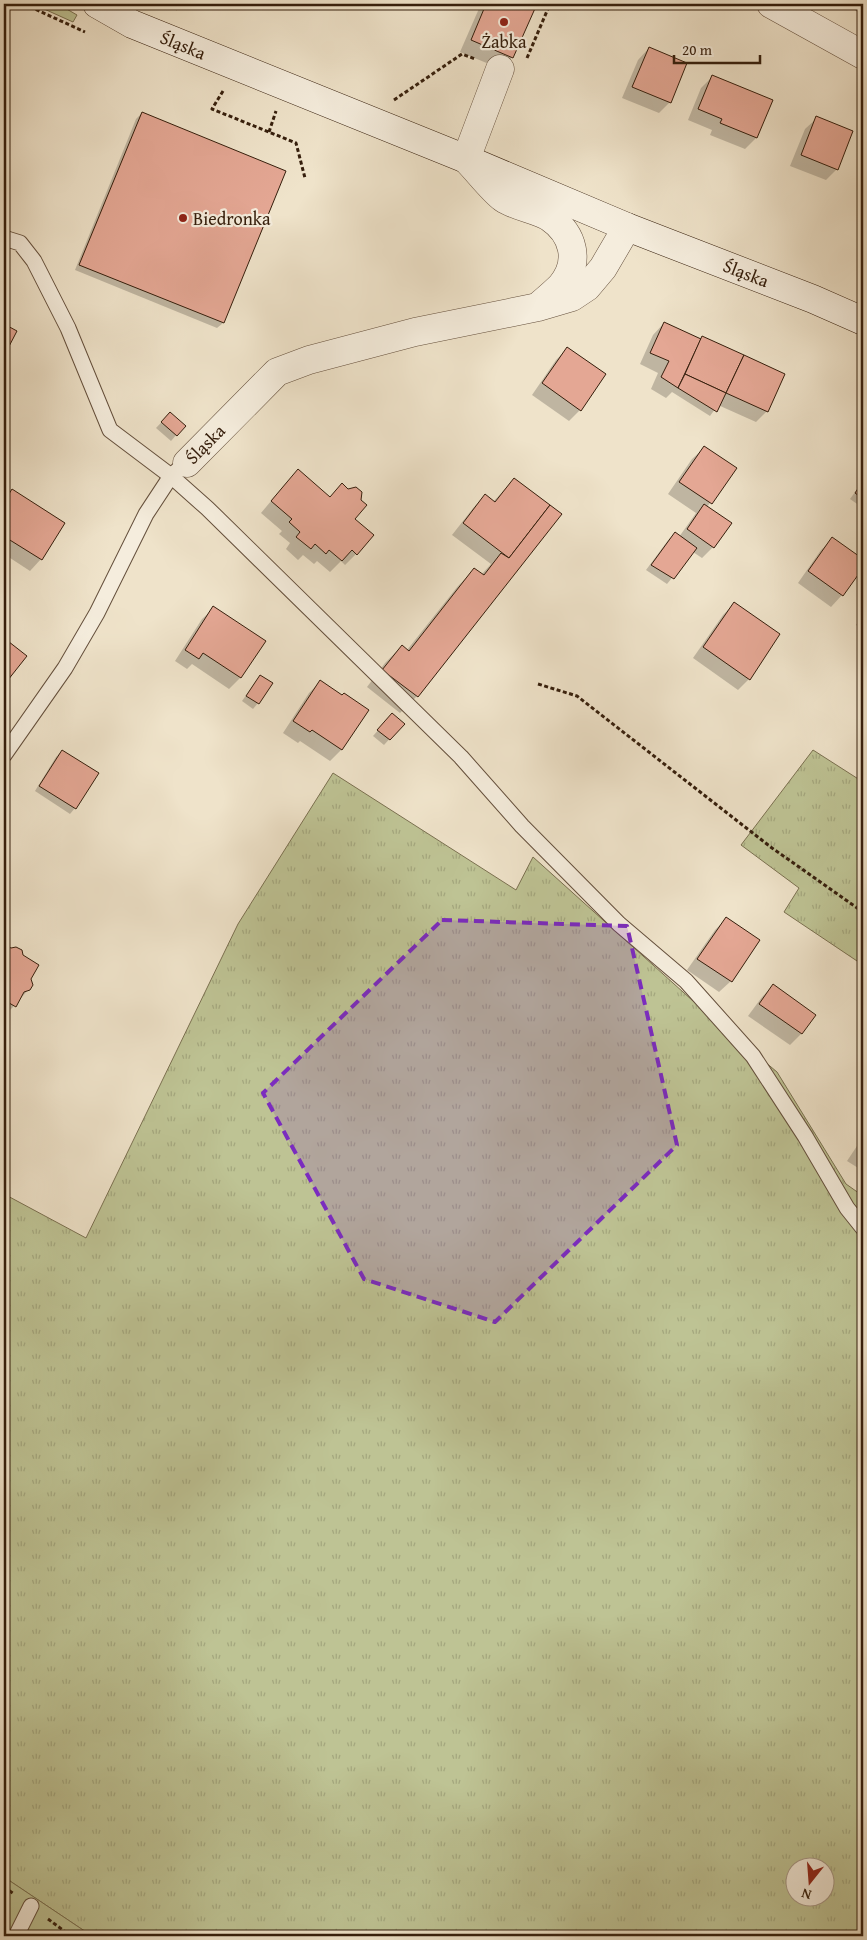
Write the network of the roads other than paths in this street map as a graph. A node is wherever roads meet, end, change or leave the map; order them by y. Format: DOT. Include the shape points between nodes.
graph roads {
  1 [pos="97,4"];
  2 [pos="771,4"];
  3 [pos="863,55"];
  4 [pos="500,69"];
  5 [pos="466,159"];
  6 [pos="627,227"];
  7 [pos="4,238"];
  8 [pos="538,307"];
  9 [pos="863,321"];
  10 [pos="179,470"];
  11 [pos="4,755"];
  12 [pos="863,1228"];
  13 [pos="31,1906"];
  14 [pos="16,1936"];
  1 -- 5 [label="street, Śląska" via="132,24"];
  2 -- 3 [label="street"];
  4 -- 5 [label="street"];
  5 -- 6 [label="street, Śląska"];
  5 -- 8 [label="street, Śląska" via="503,198 548,217 564,230 570,240 573,249 569,271 562,285"];
  6 -- 8 [label="street, Śląska" via="603,268 587,287 572,297"];
  6 -- 9 [label="street, Śląska"];
  7 -- 10 [label="lane" via="20,242 34,261 68,328 110,430"];
  8 -- 10 [label="street, Śląska" via="415,332 309,360 277,372"];
  10 -- 11 [label="lane, Śląska" via="146,514 98,613 65,668"];
  10 -- 12 [label="lane" via="207,508 461,757 522,826 619,924 686,981 753,1056 847,1208"];
  13 -- 14 [label="lane"];
}
